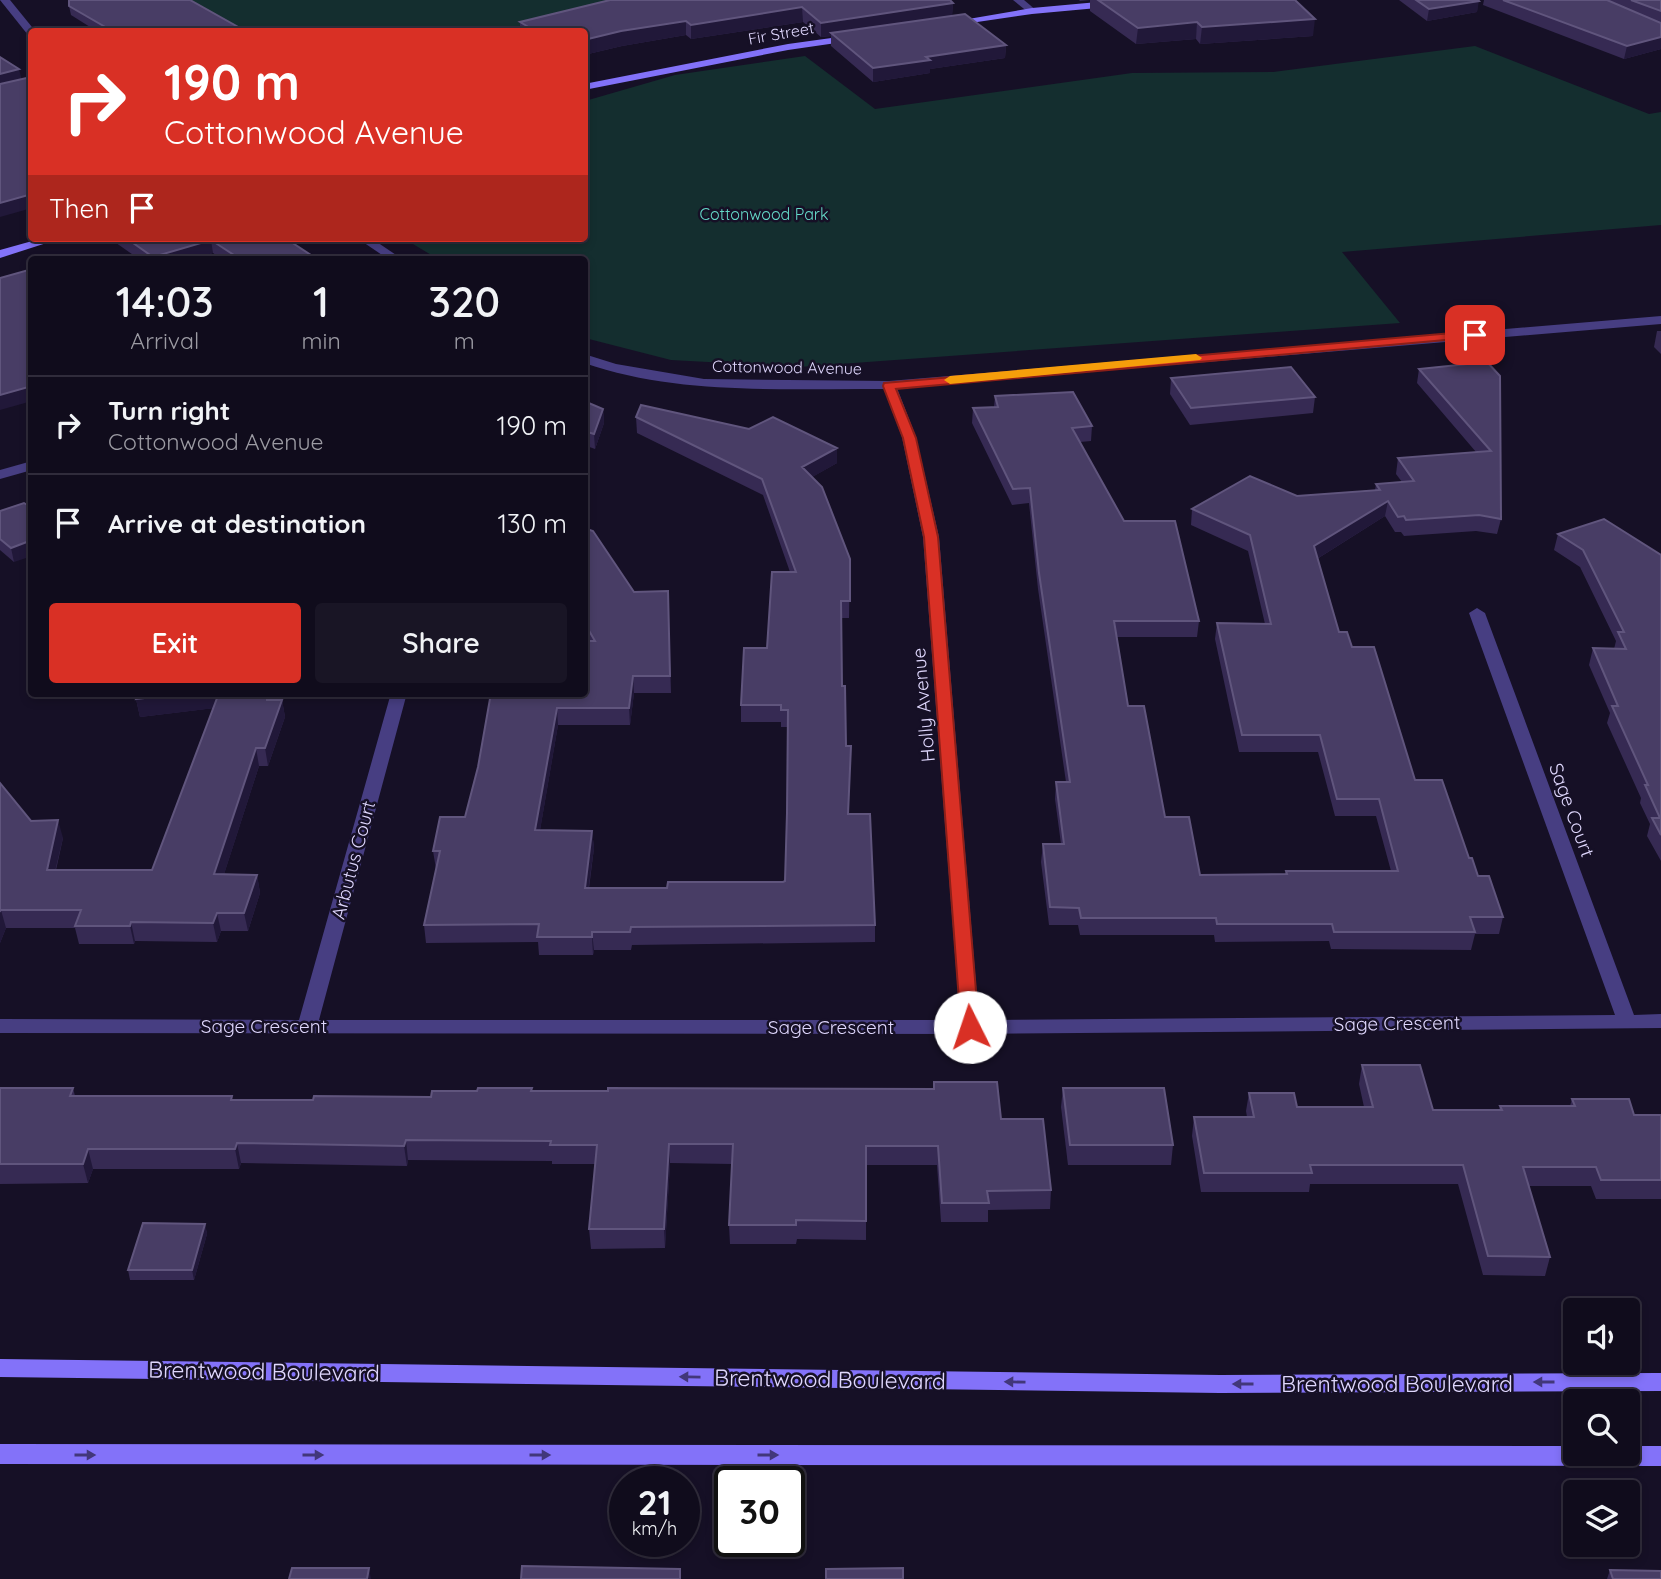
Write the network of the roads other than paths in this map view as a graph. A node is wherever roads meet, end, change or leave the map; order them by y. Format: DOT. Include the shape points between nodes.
graph roads {
  1 [pos="5,0"];
  2 [pos="1018,0"];
  3 [pos="1152,0"];
  4 [pos="1032,11"];
  5 [pos="939,25"];
  6 [pos="28,28"];
  7 [pos="870,35"];
  8 [pos="588,87"];
  9 [pos="42,242"];
  10 [pos="369,242"];
  11 [pos="0,254"];
  12 [pos="391,256"];
  13 [pos="1661,320"];
  14 [pos="588,359"];
  15 [pos="889,386"];
  16 [pos="28,466"];
  17 [pos="0,475"];
  18 [pos="1477,613"];
  19 [pos="398,697"];
  20 [pos="1627,1021"];
  21 [pos="1661,1021"];
  22 [pos="0,1026"];
  23 [pos="307,1026"];
  24 [pos="970,1027"];
  25 [pos="0,1366"];
  26 [pos="1661,1382"];
  27 [pos="6,1456"];
  28 [pos="1661,1456"];
  1 -- 6 [label="street"];
  2 -- 4 [label="street"];
  3 -- 4 [label="main road"];
  4 -- 5 [label="main road"];
  7 -- 8 [label="main road, Fir Street"];
  9 -- 11 [label="main road"];
  10 -- 12 [label="street"];
  13 -- 15 [label="street, Cottonwood Avenue"];
  14 -- 15 [label="street, Cottonwood Avenue" via="704,383"];
  15 -- 24 [label="street, Holly Avenue" via="909,438 931,537"];
  16 -- 17 [label="street"];
  18 -- 20 [label="street, Sage Court"];
  19 -- 23 [label="street, Arbutus Court"];
  20 -- 21 [label="street, Sage Crescent"];
  20 -- 24 [label="street, Sage Crescent"];
  22 -- 23 [label="street, Sage Crescent"];
  23 -- 24 [label="street, Sage Crescent"];
  26 -- 25 [label="main road, Brentwood Boulevard, one-way" via="1220,1384"];
  27 -- 28 [label="main road, one-way"];
}
